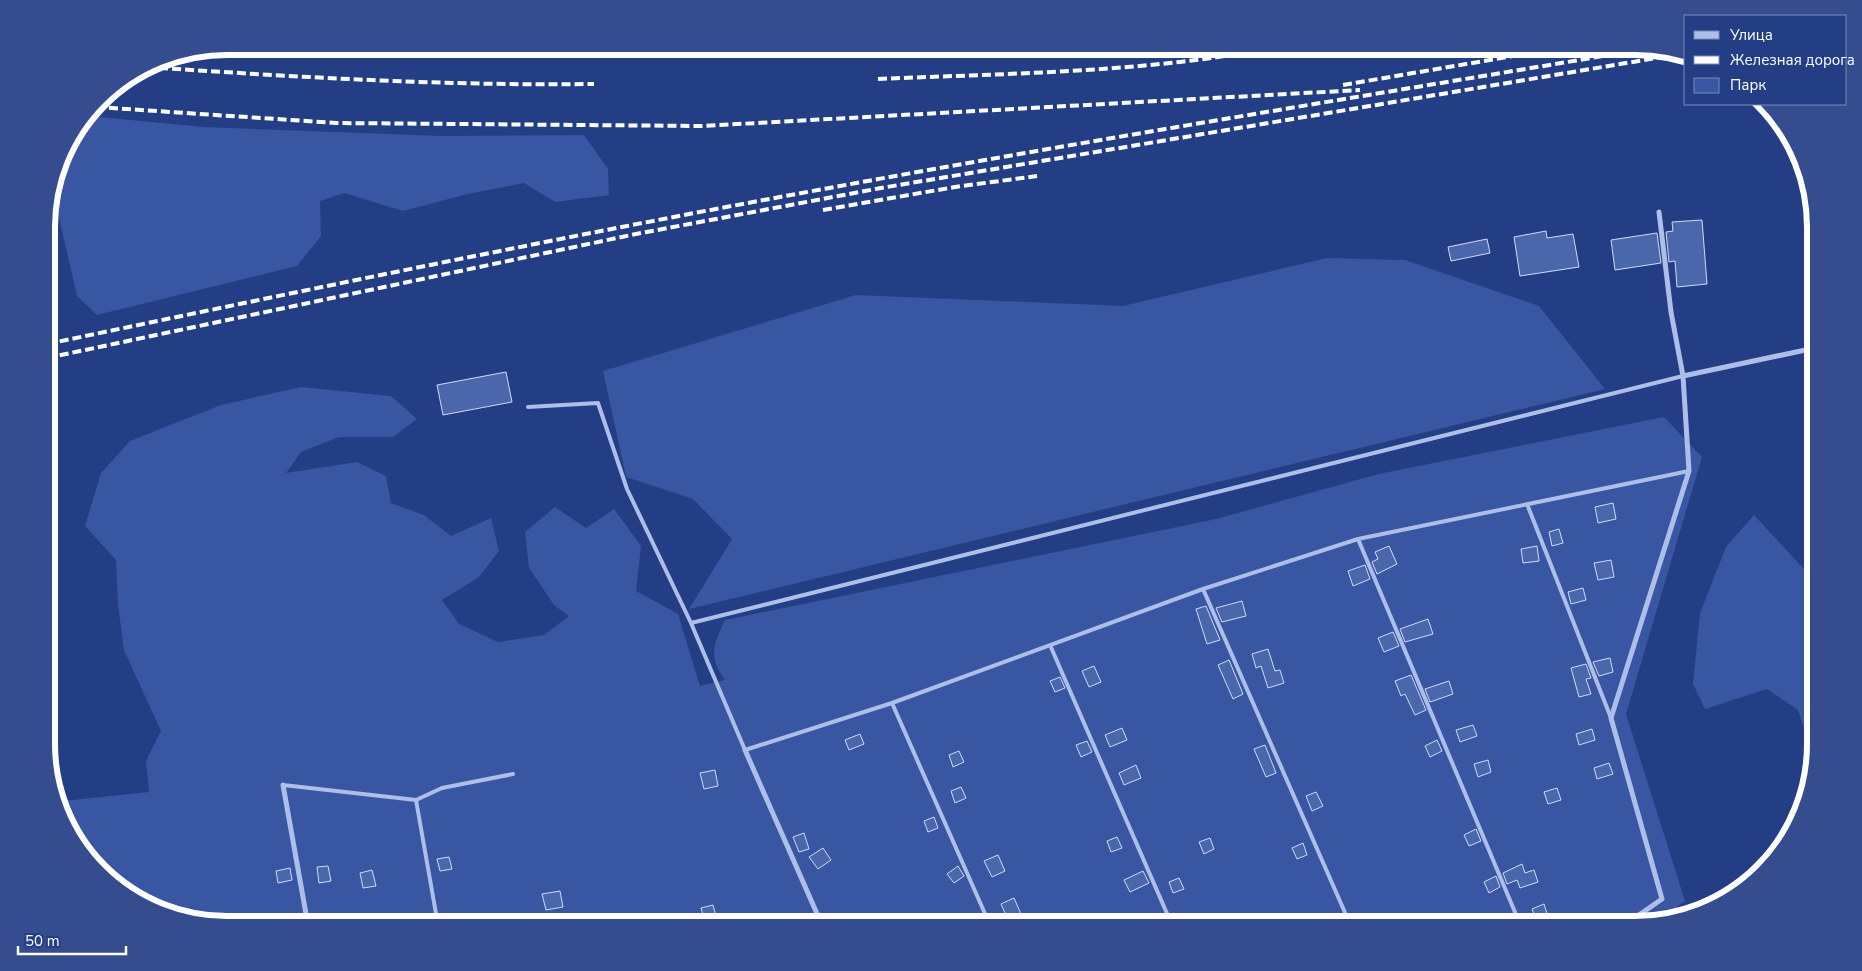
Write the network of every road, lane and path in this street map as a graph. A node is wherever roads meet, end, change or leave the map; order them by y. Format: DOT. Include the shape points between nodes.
graph roads {
  1 [pos="1659,212"];
  2 [pos="1807,350"];
  3 [pos="1683,376"];
  4 [pos="528,407"];
  5 [pos="1689,471"];
  6 [pos="1526,504"];
  7 [pos="1358,539"];
  8 [pos="1203,589"];
  9 [pos="691,622"];
  10 [pos="1050,645"];
  11 [pos="892,704"];
  12 [pos="1611,718"];
  13 [pos="745,750"];
  14 [pos="513,774"];
  15 [pos="283,785"];
  16 [pos="416,800"];
  17 [pos="306,916"];
  18 [pos="436,916"];
  19 [pos="818,916"];
  20 [pos="986,916"];
  21 [pos="1169,916"];
  22 [pos="1346,916"];
  23 [pos="1517,916"];
  24 [pos="1638,916"];
  1 -- 3 [label="street"];
  2 -- 3 [label="street"];
  3 -- 5 [label="street"];
  3 -- 9 [label="lane"];
  4 -- 9 [label="lane" via="598,403 627,489"];
  5 -- 6 [label="lane"];
  5 -- 12 [label="street"];
  6 -- 7 [label="lane"];
  6 -- 12 [label="lane"];
  7 -- 8 [label="lane"];
  7 -- 23 [label="lane"];
  8 -- 10 [label="lane"];
  8 -- 22 [label="lane"];
  9 -- 13 [label="lane"];
  10 -- 11 [label="lane"];
  10 -- 21 [label="lane"];
  11 -- 13 [label="lane"];
  11 -- 20 [label="lane"];
  12 -- 24 [label="street" via="1662,900"];
  13 -- 19 [label="street"];
  14 -- 16 [label="lane" via="442,788"];
  15 -- 16 [label="lane"];
  15 -- 17 [label="street"];
  16 -- 18 [label="lane"];
}
